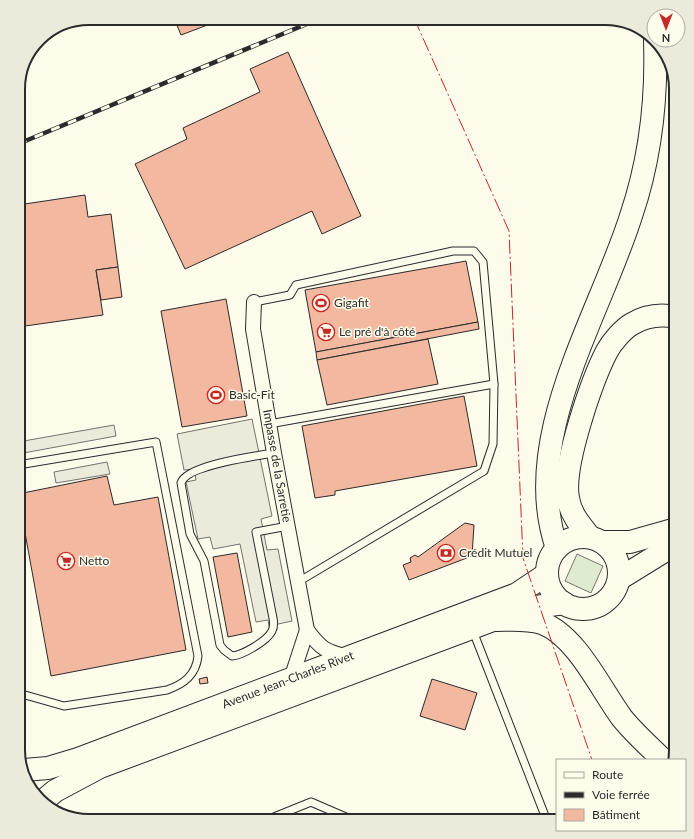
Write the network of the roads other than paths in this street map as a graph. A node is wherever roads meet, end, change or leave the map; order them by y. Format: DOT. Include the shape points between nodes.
graph roads {
  1 [pos="655,50"];
  2 [pos="254,302"];
  3 [pos="669,316"];
  4 [pos="494,384"];
  5 [pos="269,424"];
  6 [pos="274,453"];
  7 [pos="25,464"];
  8 [pos="288,526"];
  9 [pos="669,531"];
  10 [pos="597,539"];
  11 [pos="557,548"];
  12 [pos="669,549"];
  13 [pos="547,574"];
  14 [pos="619,579"];
  15 [pos="298,582"];
  16 [pos="564,603"];
  17 [pos="493,620"];
  18 [pos="472,628"];
  19 [pos="308,630"];
  20 [pos="349,657"];
  21 [pos="291,679"];
  22 [pos="25,695"];
  23 [pos="662,759"];
  24 [pos="28,770"];
  25 [pos="47,798"];
  26 [pos="281,814"];
  27 [pos="339,814"];
  28 [pos="544,814"];
  1 -- 11 [label="main road" via="654,110 646,164 631,217 572,367 557,415 546,496 550,529"];
  2 -- 4 [label="lane" via="290,295 296,285 453,251 474,251 483,262"];
  2 -- 5 [label="street, Impasse de la Sarretie" via="253,329"];
  3 -- 10 [label="main road" via="647,317 631,324 608,350 577,434 567,496 571,511"];
  4 -- 5 [label="lane"];
  4 -- 15 [label="lane" via="493,444 484,471"];
  5 -- 6 [label="street, Impasse de la Sarretie"];
  6 -- 8 [label="street, Impasse de la Sarretie"];
  6 -- 8 [label="lane" via="202,468 185,477 181,483 190,534 204,561 219,638 224,650 232,656 243,654 269,636 274,626 256,532"];
  7 -- 22 [label="lane" via="156,442 198,656 197,666 188,679 167,690 64,706"];
  8 -- 15 [label="street, Impasse de la Sarretie"];
  9 -- 10 [label="main road" via="630,542"];
  10 -- 11 [label="main road" via="572,538"];
  10 -- 14 [label="main road" via="611,549 617,558 620,568"];
  11 -- 13 [label="main road" via="548,564"];
  12 -- 14 [label="main road"];
  13 -- 16 [label="main road" via="555,596"];
  13 -- 20 [label="main road, Avenue Jean-Charles Rivet" via="518,594"];
  14 -- 16 [label="main road" via="610,597 598,606 583,609"];
  15 -- 19 [label="street, Impasse de la Sarretie"];
  16 -- 17 [label="main road, Avenue Jean-Charles Rivet" via="536,606"];
  17 -- 18 [label="main road, Avenue Jean-Charles Rivet"];
  17 -- 23 [label="main road" via="538,622 560,635 578,652 622,717"];
  18 -- 25 [label="main road, Avenue Jean-Charles Rivet" via="100,767"];
  18 -- 28 [label="lane"];
  19 -- 20 [label="street" via="319,647"];
  19 -- 21 [label="street"];
  20 -- 21 [label="main road, Avenue Jean-Charles Rivet"];
  21 -- 24 [label="main road, Avenue Jean-Charles Rivet" via="78,759 48,768"];
  26 -- 27 [label="lane" via="311,802"];
}
